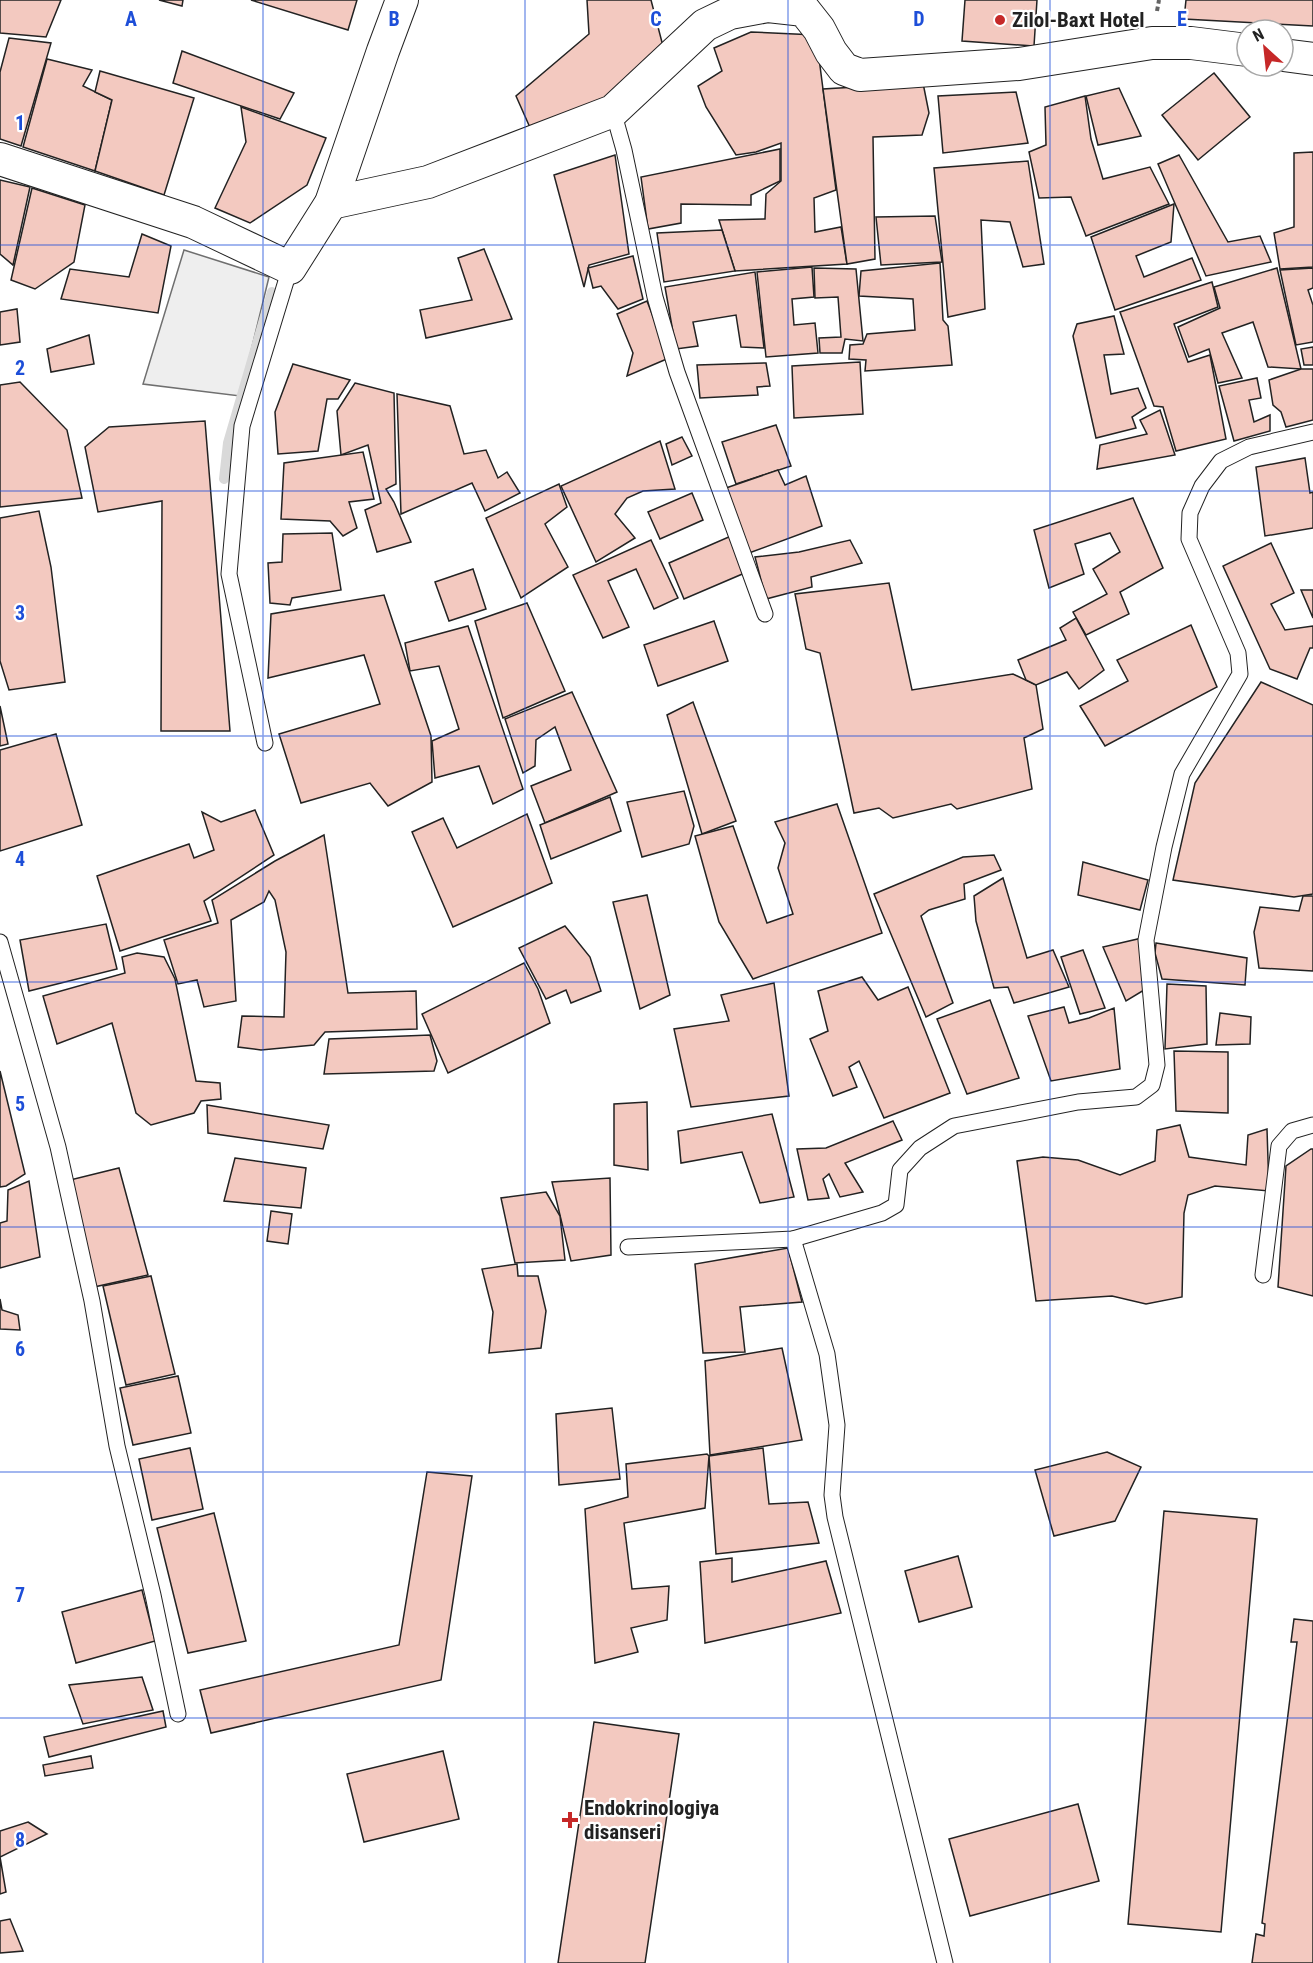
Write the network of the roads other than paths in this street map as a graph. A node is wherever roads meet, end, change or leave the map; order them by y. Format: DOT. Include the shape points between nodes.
graph roads {
  1 [pos="402,0"];
  2 [pos="1235,48"];
  3 [pos="1295,57"];
  4 [pos="1313,59"];
  5 [pos="613,111"];
  6 [pos="0,159"];
  7 [pos="331,203"];
  8 [pos="290,268"];
  9 [pos="1313,432"];
  10 [pos="765,614"];
  11 [pos="265,743"];
  12 [pos="0,942"];
  13 [pos="1313,1125"];
  14 [pos="793,1239"];
  15 [pos="628,1246"];
  16 [pos="1263,1275"];
  17 [pos="178,1714"];
  18 [pos="945,1963"];
  1 -- 7 [label="street"];
  2 -- 5 [label="street" via="1152,43 1019,64 860,75 844,69 804,10 768,6 730,13 705,25"];
  3 -- 4 [label="street"];
  5 -- 7 [label="street" via="428,182"];
  5 -- 10 [label="lane" via="655,297 677,372"];
  6 -- 8 [label="street" via="193,222"];
  7 -- 8 [label="street"];
  8 -- 11 [label="lane" via="242,426 229,574"];
  9 -- 14 [label="lane" via="1249,447 1221,461 1202,486 1190,513 1189,539 1238,653 1240,674 1182,774 1164,848 1146,940 1157,1065 1152,1085 1136,1097 1078,1102 954,1126 920,1148 900,1170 896,1205 882,1213"];
  12 -- 17 [label="lane" via="58,1147 92,1301 117,1446"];
  13 -- 16 [label="lane" via="1292,1131 1280,1146"];
  14 -- 15 [label="lane"];
  14 -- 18 [label="lane" via="827,1354 837,1425 832,1495 835,1517"];
}
